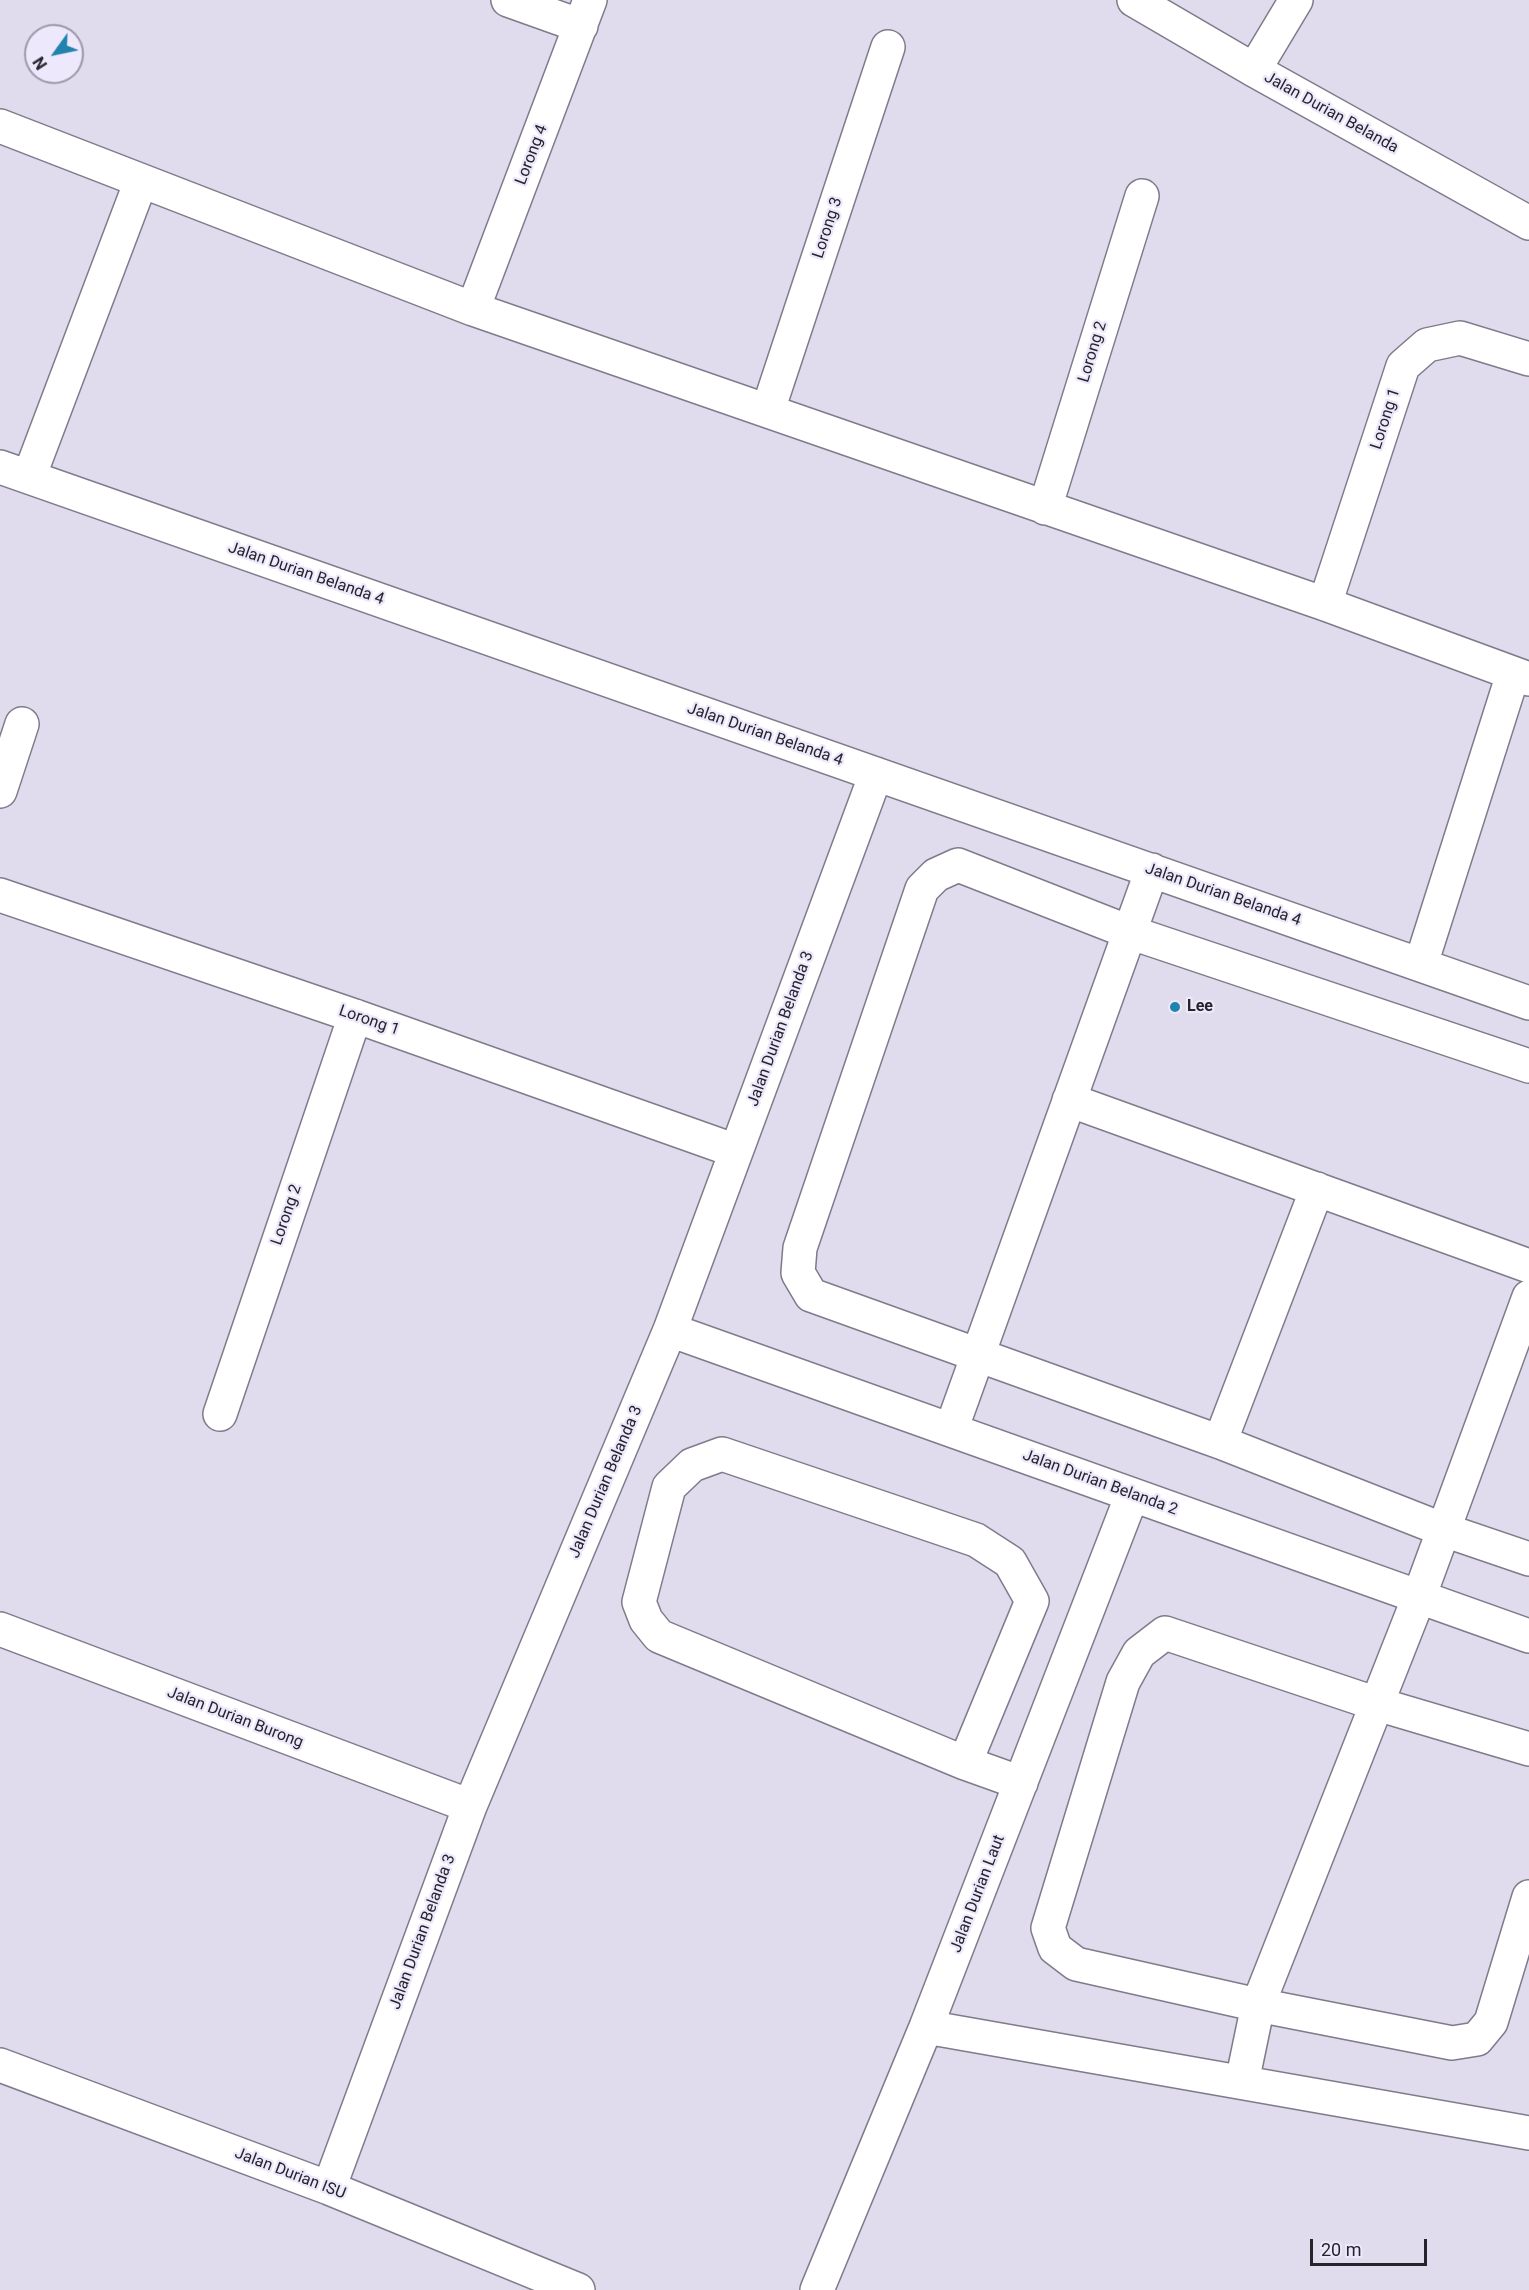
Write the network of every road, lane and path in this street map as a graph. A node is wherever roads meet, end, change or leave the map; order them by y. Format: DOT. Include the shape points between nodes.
graph roads {
  1 [pos="508,0"];
  2 [pos="1134,0"];
  3 [pos="1296,0"];
  4 [pos="586,13"];
  5 [pos="888,47"];
  6 [pos="1254,70"];
  7 [pos="0,126"];
  8 [pos="141,182"];
  9 [pos="1142,196"];
  10 [pos="1529,223"];
  11 [pos="473,309"];
  12 [pos="1529,359"];
  13 [pos="768,410"];
  14 [pos="14,472"];
  15 [pos="1045,508"];
  16 [pos="1325,604"];
  17 [pos="1521,676"];
  18 [pos="22,724"];
  19 [pos="876,774"];
  20 [pos="0,791"];
  21 [pos="1152,870"];
  22 [pos="0,895"];
  23 [pos="1129,932"];
  24 [pos="1421,964"];
  25 [pos="1529,1002"];
  26 [pos="355,1016"];
  27 [pos="1529,1066"];
  28 [pos="1069,1100"];
  29 [pos="736,1151"];
  30 [pos="1317,1189"];
  31 [pos="1529,1266"];
  32 [pos="1529,1297"];
  33 [pos="670,1330"];
  34 [pos="978,1355"];
  35 [pos="220,1414"];
  36 [pos="951,1430"];
  37 [pos="1220,1442"];
  38 [pos="1132,1495"];
  39 [pos="1444,1530"];
  40 [pos="1529,1559"];
  41 [pos="1419,1597"];
  42 [pos="0,1629"];
  43 [pos="1529,1636"];
  44 [pos="1377,1704"];
  45 [pos="1529,1749"];
  46 [pos="965,1763"];
  47 [pos="1021,1783"];
  48 [pos="470,1806"];
  49 [pos="1529,1897"];
  50 [pos="1258,2005"];
  51 [pos="926,2027"];
  52 [pos="0,2065"];
  53 [pos="1242,2082"];
  54 [pos="1529,2133"];
  55 [pos="329,2188"];
  56 [pos="578,2290"];
  57 [pos="817,2290"];
  1 -- 4 [label="street"];
  2 -- 6 [label="street, Jalan Durian Belanda"];
  3 -- 6 [label="street"];
  4 -- 11 [label="street, Lorong 4"];
  5 -- 13 [label="street, Lorong 3"];
  6 -- 10 [label="street, Jalan Durian Belanda"];
  7 -- 8 [label="street"];
  8 -- 11 [label="street"];
  8 -- 14 [label="street"];
  9 -- 15 [label="street, Lorong 2"];
  11 -- 13 [label="street"];
  12 -- 16 [label="street, Lorong 1" via="1460,338 1427,345 1403,366"];
  13 -- 15 [label="street"];
  14 -- 19 [label="street, Jalan Durian Belanda 4"];
  15 -- 16 [label="street"];
  16 -- 17 [label="street"];
  17 -- 24 [label="street"];
  18 -- 20 [label="street"];
  19 -- 21 [label="street, Jalan Durian Belanda 4"];
  19 -- 29 [label="street, Jalan Durian Belanda 3"];
  21 -- 23 [label="street"];
  21 -- 24 [label="street, Jalan Durian Belanda 4"];
  22 -- 26 [label="street, Lorong 1"];
  23 -- 27 [label="street"];
  23 -- 28 [label="street"];
  23 -- 34 [label="street" via="958,865 936,875 922,889 800,1248 798,1273 811,1295"];
  24 -- 25 [label="street, Jalan Durian Belanda 4"];
  26 -- 29 [label="street, Lorong 1"];
  26 -- 35 [label="street, Lorong 2"];
  28 -- 30 [label="street"];
  28 -- 34 [label="street"];
  29 -- 33 [label="street, Jalan Durian Belanda 3"];
  30 -- 31 [label="street"];
  30 -- 37 [label="street"];
  32 -- 39 [label="street"];
  33 -- 36 [label="street, Jalan Durian Belanda 2"];
  33 -- 48 [label="street, Jalan Durian Belanda 3"];
  34 -- 36 [label="street"];
  34 -- 37 [label="street"];
  36 -- 38 [label="street, Jalan Durian Belanda 2"];
  37 -- 39 [label="street"];
  38 -- 41 [label="street, Jalan Durian Belanda 2"];
  38 -- 47 [label="street, Jalan Durian Laut"];
  39 -- 40 [label="street"];
  39 -- 41 [label="street"];
  41 -- 43 [label="street, Jalan Durian Belanda 2"];
  41 -- 44 [label="street"];
  42 -- 48 [label="street, Jalan Durian Burong"];
  44 -- 45 [label="street"];
  44 -- 50 [label="street"];
  44 -- 50 [label="street" via="1165,1633 1140,1653 1123,1682 1048,1928 1055,1948 1076,1964"];
  46 -- 46 [label="street" via="1032,1601 1010,1562 976,1540 722,1454 692,1465 669,1486 639,1602 646,1620 659,1636"];
  46 -- 47 [label="street"];
  47 -- 51 [label="street, Jalan Durian Laut"];
  48 -- 55 [label="street, Jalan Durian Belanda 3"];
  49 -- 50 [label="street" via="1491,2022 1477,2039 1452,2043"];
  50 -- 53 [label="street"];
  51 -- 53 [label="street"];
  51 -- 57 [label="street, Jalan Durian Laut"];
  52 -- 55 [label="street, Jalan Durian ISU"];
  53 -- 54 [label="street"];
  55 -- 56 [label="street, Jalan Durian ISU"];
}
